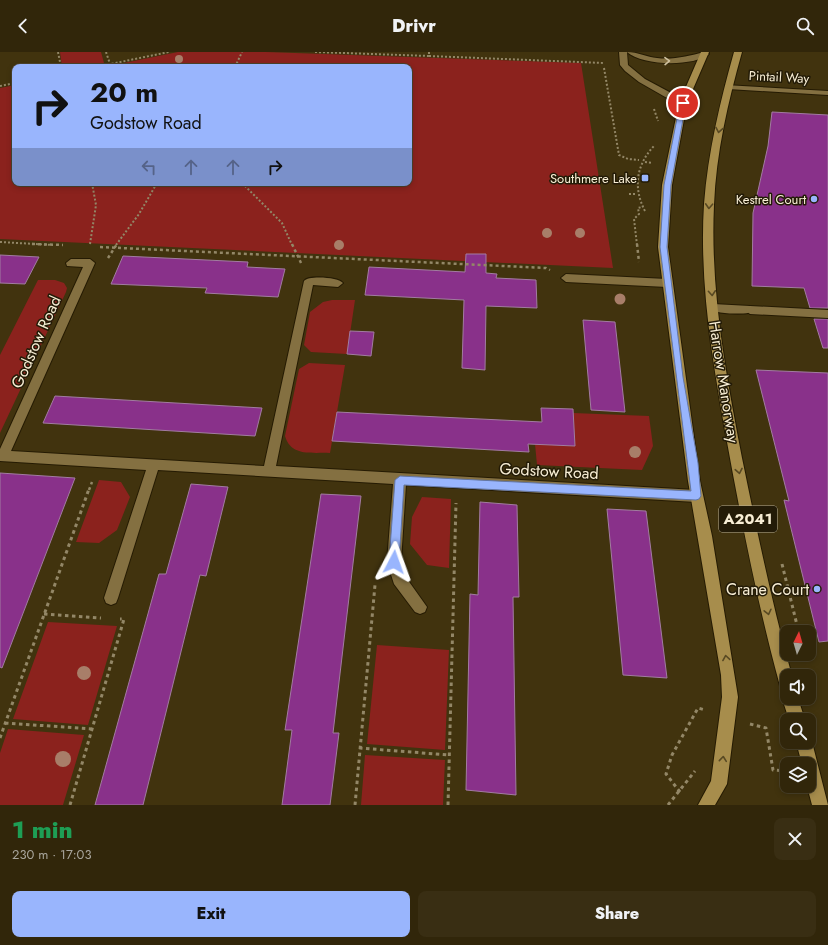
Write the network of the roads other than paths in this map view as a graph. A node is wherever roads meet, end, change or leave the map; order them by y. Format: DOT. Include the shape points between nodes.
graph roads {
  1 [pos="623,52"];
  2 [pos="631,52"];
  3 [pos="738,52"];
  4 [pos="705,53"];
  5 [pos="728,87"];
  6 [pos="828,93"];
  7 [pos="683,103"];
  8 [pos="71,263"];
  9 [pos="566,278"];
  10 [pos="338,283"];
  11 [pos="667,283"];
  12 [pos="713,308"];
  13 [pos="828,314"];
  14 [pos="1,456"];
  15 [pos="154,465"];
  16 [pos="269,471"];
  17 [pos="400,480"];
  18 [pos="696,496"];
  19 [pos="111,598"];
  20 [pos="420,607"];
  21 [pos="782,669"];
  22 [pos="806,749"];
  23 [pos="706,805"];
  24 [pos="820,805"];
  1 -- 7 [label="street" via="623,63 627,68 642,80"];
  2 -- 4 [label="street, one-way" via="643,59 655,61 678,61"];
  3 -- 5 [label="main road, Harrow Manorway / A2041"];
  4 -- 7 [label="main road, A2041"];
  5 -- 6 [label="street, Pintail Way"];
  5 -- 12 [label="main road, Harrow Manorway / A2041, one-way" via="712,168 709,205 708,235"];
  7 -- 11 [label="main road, A2041" via="668,185 663,247"];
  8 -- 14 [label="street, Godstow Road" via="90,263"];
  9 -- 11 [label="street"];
  10 -- 16 [label="street" via="309,281"];
  11 -- 18 [label="main road, A2041"];
  12 -- 13 [label="street"];
  12 -- 21 [label="main road, Harrow Manorway / A2041, one-way" via="716,350 753,547"];
  14 -- 15 [label="street, Godstow Road"];
  15 -- 16 [label="street, Godstow Road"];
  15 -- 19 [label="street"];
  16 -- 17 [label="street, Godstow Road"];
  17 -- 18 [label="street, Godstow Road"];
  17 -- 20 [label="street" via="394,562 399,579"];
  23 -- 18 [label="main road, A2041, one-way" via="719,784 730,697 709,559"];
  22 -- 24 [label="main road"];
}
